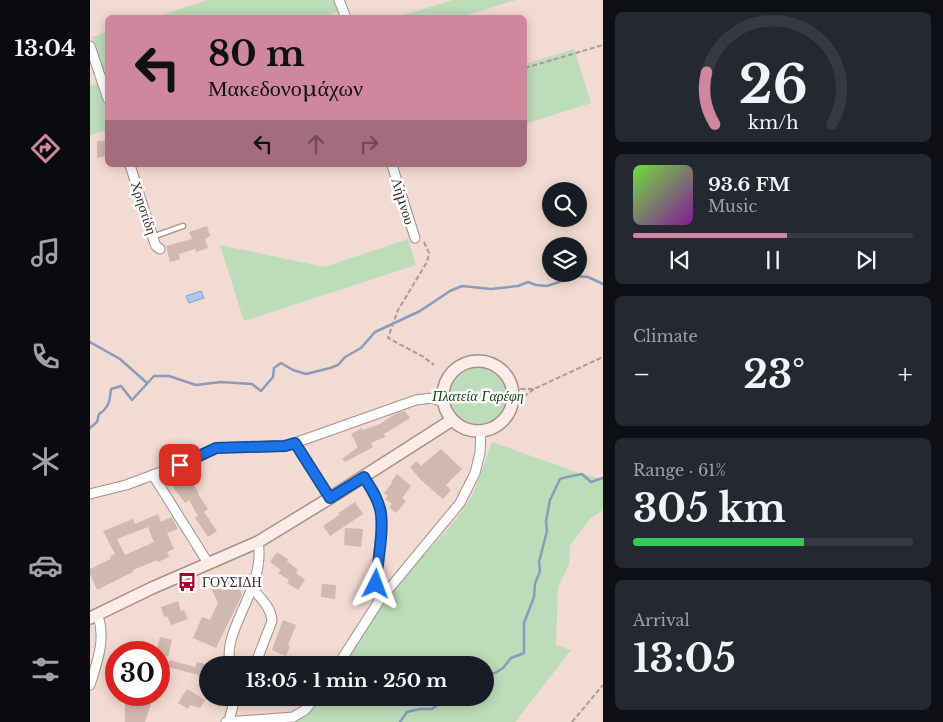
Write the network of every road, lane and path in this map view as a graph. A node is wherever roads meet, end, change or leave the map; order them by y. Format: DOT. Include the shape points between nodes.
graph roads {
  1 [pos="339,0"];
  2 [pos="345,15"];
  3 [pos="603,45"];
  4 [pos="90,46"];
  5 [pos="527,67"];
  6 [pos="105,90"];
  7 [pos="131,167"];
  8 [pos="393,167"];
  9 [pos="183,226"];
  10 [pos="152,237"];
  11 [pos="415,238"];
  12 [pos="160,249"];
  13 [pos="603,357"];
  14 [pos="434,365"];
  15 [pos="513,389"];
  16 [pos="534,389"];
  17 [pos="443,402"];
  18 [pos="512,406"];
  19 [pos="452,420"];
  20 [pos="481,431"];
  21 [pos="295,443"];
  22 [pos="153,475"];
  23 [pos="364,477"];
  24 [pos="90,494"];
  25 [pos="330,498"];
  26 [pos="258,542"];
  27 [pos="208,563"];
  28 [pos="253,589"];
  29 [pos="379,602"];
  30 [pos="94,617"];
  31 [pos="229,656"];
  32 [pos="259,656"];
  33 [pos="344,656"];
  34 [pos="90,685"];
  35 [pos="603,685"];
  36 [pos="232,706"];
  37 [pos="308,706"];
  38 [pos="227,721"];
  39 [pos="572,722"];
  1 -- 2 [label="street"];
  3 -- 5 [label="path"];
  4 -- 6 [label="street"];
  7 -- 10 [label="street, Χρηστίδη"];
  8 -- 11 [label="street, Λήμνου"];
  9 -- 10 [label="lane"];
  10 -- 12 [label="street, Χρηστίδη"];
  11 -- 14 [label="path" via="425,242 429,253 427,262 398,310 388,338"];
  13 -- 16 [label="path"];
  15 -- 16 [label="path"];
  15 -- 17 [label="street" via="505,374 492,364 467,362 448,378"];
  15 -- 18 [label="street"];
  16 -- 18 [label="path"];
  17 -- 19 [label="street"];
  17 -- 21 [label="street" via="432,398 416,400"];
  18 -- 20 [label="street" via="502,422"];
  19 -- 20 [label="street" via="465,429"];
  19 -- 23 [label="street"];
  20 -- 29 [label="street" via="478,464 465,495"];
  21 -- 22 [label="street" via="216,448"];
  21 -- 25 [label="street"];
  22 -- 24 [label="street"];
  22 -- 27 [label="street"];
  23 -- 25 [label="street"];
  23 -- 29 [label="street" via="381,510 376,584"];
  25 -- 26 [label="street"];
  26 -- 27 [label="street"];
  26 -- 28 [label="street" via="260,558"];
  27 -- 30 [label="street"];
  28 -- 31 [label="street" via="230,642"];
  28 -- 32 [label="street" via="272,613 270,631"];
  29 -- 33 [label="street"];
  30 -- 34 [label="street" via="102,627 101,646"];
  35 -- 39 [label="path"];
  36 -- 38 [label="street"];
  37 -- 38 [label="street" via="293,717"];
}
